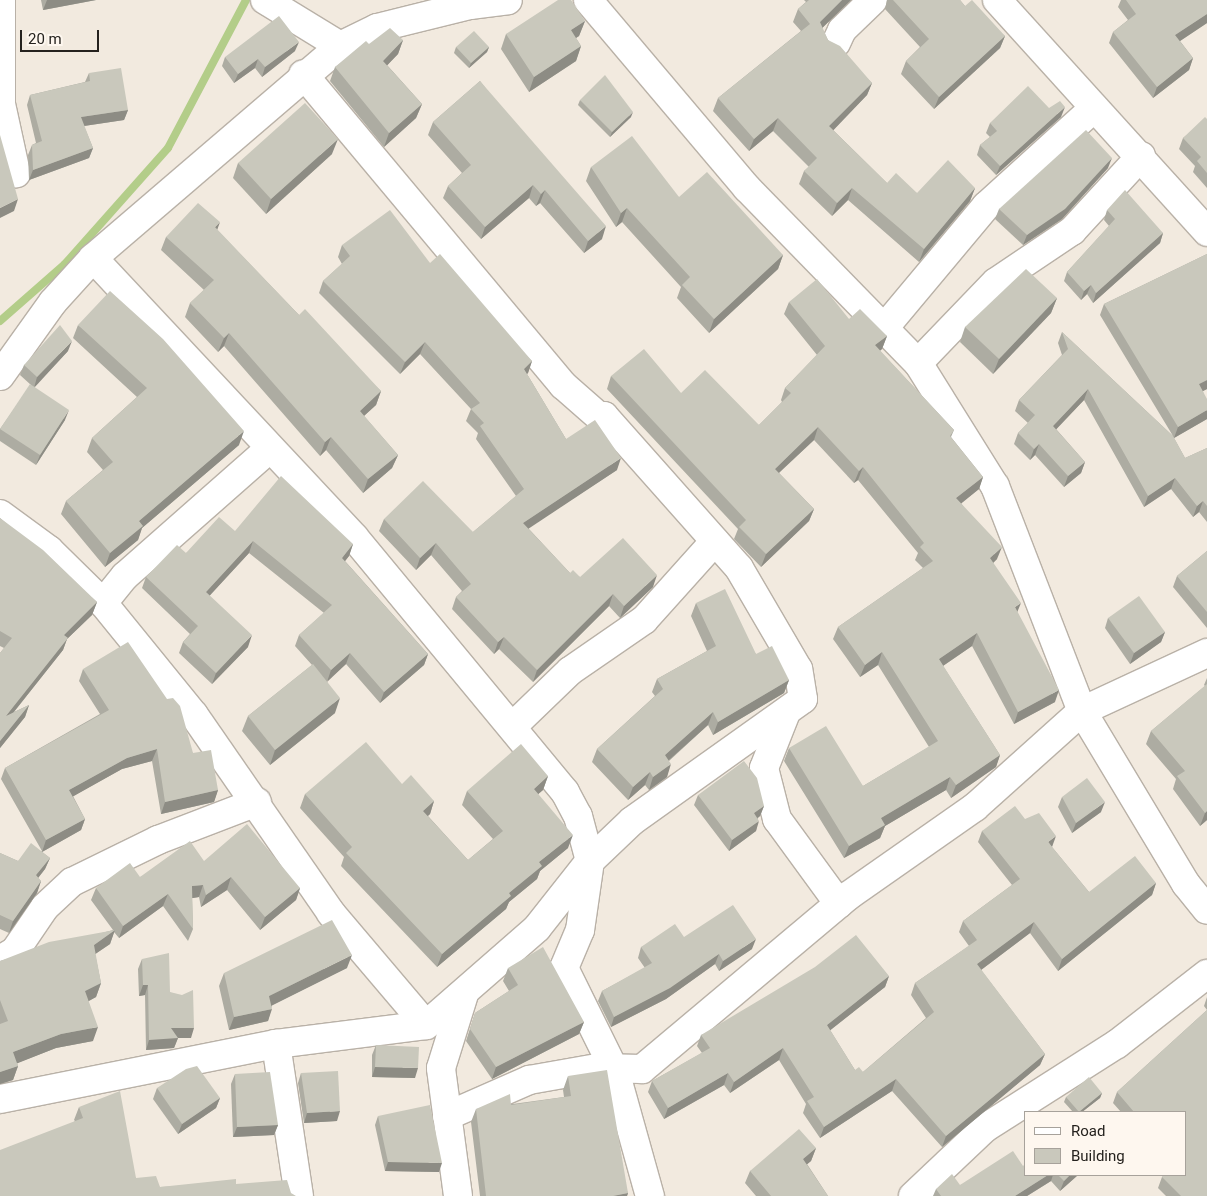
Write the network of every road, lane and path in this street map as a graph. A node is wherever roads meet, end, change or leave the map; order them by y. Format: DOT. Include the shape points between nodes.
graph roads {
  1 [pos="1,0"];
  2 [pos="265,0"];
  3 [pos="508,0"];
  4 [pos="588,0"];
  5 [pos="873,0"];
  6 [pos="997,0"];
  7 [pos="836,43"];
  8 [pos="340,46"];
  9 [pos="303,74"];
  10 [pos="1094,108"];
  11 [pos="1141,156"];
  12 [pos="16,173"];
  13 [pos="1207,232"];
  14 [pos="93,258"];
  15 [pos="885,327"];
  16 [pos="918,363"];
  17 [pos="0,376"];
  18 [pos="268,450"];
  19 [pos="0,514"];
  20 [pos="715,541"];
  21 [pos="103,603"];
  22 [pos="1207,653"];
  23 [pos="1082,711"];
  24 [pos="785,715"];
  25 [pos="513,726"];
  26 [pos="257,802"];
  27 [pos="590,861"];
  28 [pos="840,904"];
  29 [pos="1207,910"];
  30 [pos="0,960"];
  31 [pos="1207,974"];
  32 [pos="464,994"];
  33 [pos="426,1025"];
  34 [pos="276,1044"];
  35 [pos="615,1071"];
  36 [pos="0,1098"];
  37 [pos="447,1116"];
  38 [pos="299,1196"];
  39 [pos="458,1196"];
  40 [pos="650,1196"];
  41 [pos="913,1196"];
  1 -- 12 [label="street" via="1,104"];
  2 -- 8 [label="street"];
  3 -- 8 [label="street" via="470,4 377,28"];
  4 -- 15 [label="street" via="747,188 819,266"];
  5 -- 7 [label="street" via="842,30"];
  6 -- 10 [label="street"];
  8 -- 9 [label="street"];
  9 -- 14 [label="street"];
  9 -- 20 [label="street" via="563,384 604,421 604,416"];
  10 -- 11 [label="street"];
  10 -- 15 [label="street" via="986,206"];
  11 -- 13 [label="street"];
  11 -- 16 [label="street" via="1072,231 996,282"];
  14 -- 17 [label="street" via="53,302"];
  14 -- 18 [label="street"];
  15 -- 16 [label="street"];
  16 -- 23 [label="street" via="995,486"];
  18 -- 21 [label="street" via="125,576"];
  18 -- 25 [label="street" via="354,537"];
  19 -- 21 [label="street" via="49,550"];
  20 -- 24 [label="street" via="739,568 798,669 803,699"];
  20 -- 25 [label="street" via="644,620 570,672"];
  21 -- 26 [label="street"];
  22 -- 23 [label="street"];
  23 -- 28 [label="street" via="976,807"];
  23 -- 29 [label="street" via="1186,884"];
  24 -- 27 [label="street" via="632,821"];
  24 -- 28 [label="street" via="764,768 777,819"];
  25 -- 27 [label="street" via="578,816"];
  26 -- 30 [label="street" via="158,840 72,882 45,907 15,950"];
  26 -- 33 [label="street" via="331,912"];
  27 -- 32 [label="street" via="537,928"];
  27 -- 35 [label="street" via="580,930 564,968"];
  28 -- 35 [label="street" via="654,1061 642,1069"];
  31 -- 41 [label="street" via="1117,1044 985,1128"];
  32 -- 33 [label="street"];
  32 -- 37 [label="street" via="441,1068"];
  33 -- 34 [label="street"];
  34 -- 36 [label="street"];
  34 -- 38 [label="street"];
  35 -- 37 [label="street" via="596,1068 528,1080"];
  35 -- 40 [label="street"];
  37 -- 39 [label="street"];
}
